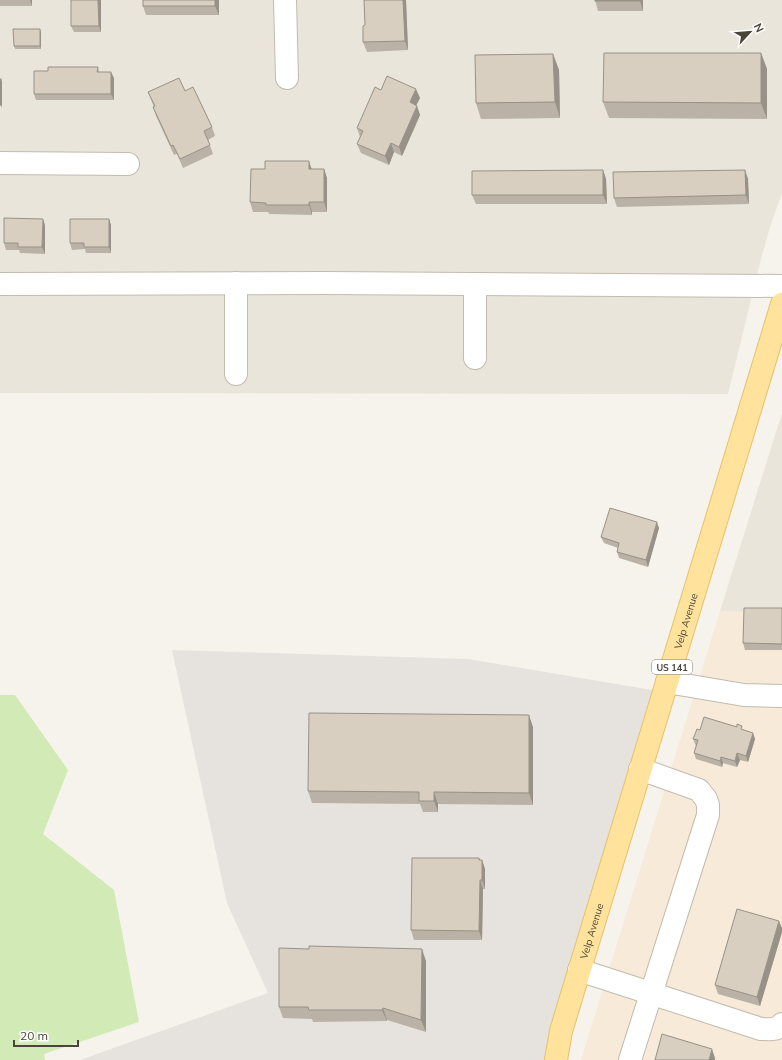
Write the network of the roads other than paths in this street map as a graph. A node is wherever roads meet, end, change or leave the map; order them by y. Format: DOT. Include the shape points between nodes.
graph roads {
  1 [pos="285,0"];
  2 [pos="287,78"];
  3 [pos="0,163"];
  4 [pos="128,164"];
  5 [pos="236,283"];
  6 [pos="0,284"];
  7 [pos="475,284"];
  8 [pos="782,286"];
  9 [pos="782,304"];
  10 [pos="475,358"];
  11 [pos="236,374"];
  12 [pos="667,682"];
  13 [pos="782,696"];
  14 [pos="640,769"];
  15 [pos="579,970"];
  16 [pos="652,993"];
  17 [pos="782,1024"];
  18 [pos="557,1059"];
  19 [pos="630,1060"];
  1 -- 2 [label="street"];
  3 -- 4 [label="street"];
  5 -- 6 [label="street"];
  5 -- 7 [label="street"];
  5 -- 11 [label="street"];
  7 -- 8 [label="street"];
  7 -- 10 [label="street"];
  9 -- 12 [label="main road, Velp Avenue / US 141"];
  12 -- 13 [label="street" via="744,695"];
  12 -- 14 [label="main road, Velp Avenue / US 141"];
  14 -- 15 [label="main road, Velp Avenue / US 141"];
  14 -- 16 [label="street" via="699,790 708,804 708,815"];
  15 -- 16 [label="street"];
  15 -- 18 [label="main road, Velp Avenue / US 141" via="561,1030"];
  16 -- 17 [label="street" via="761,1028 773,1030"];
  16 -- 19 [label="street"];
}
